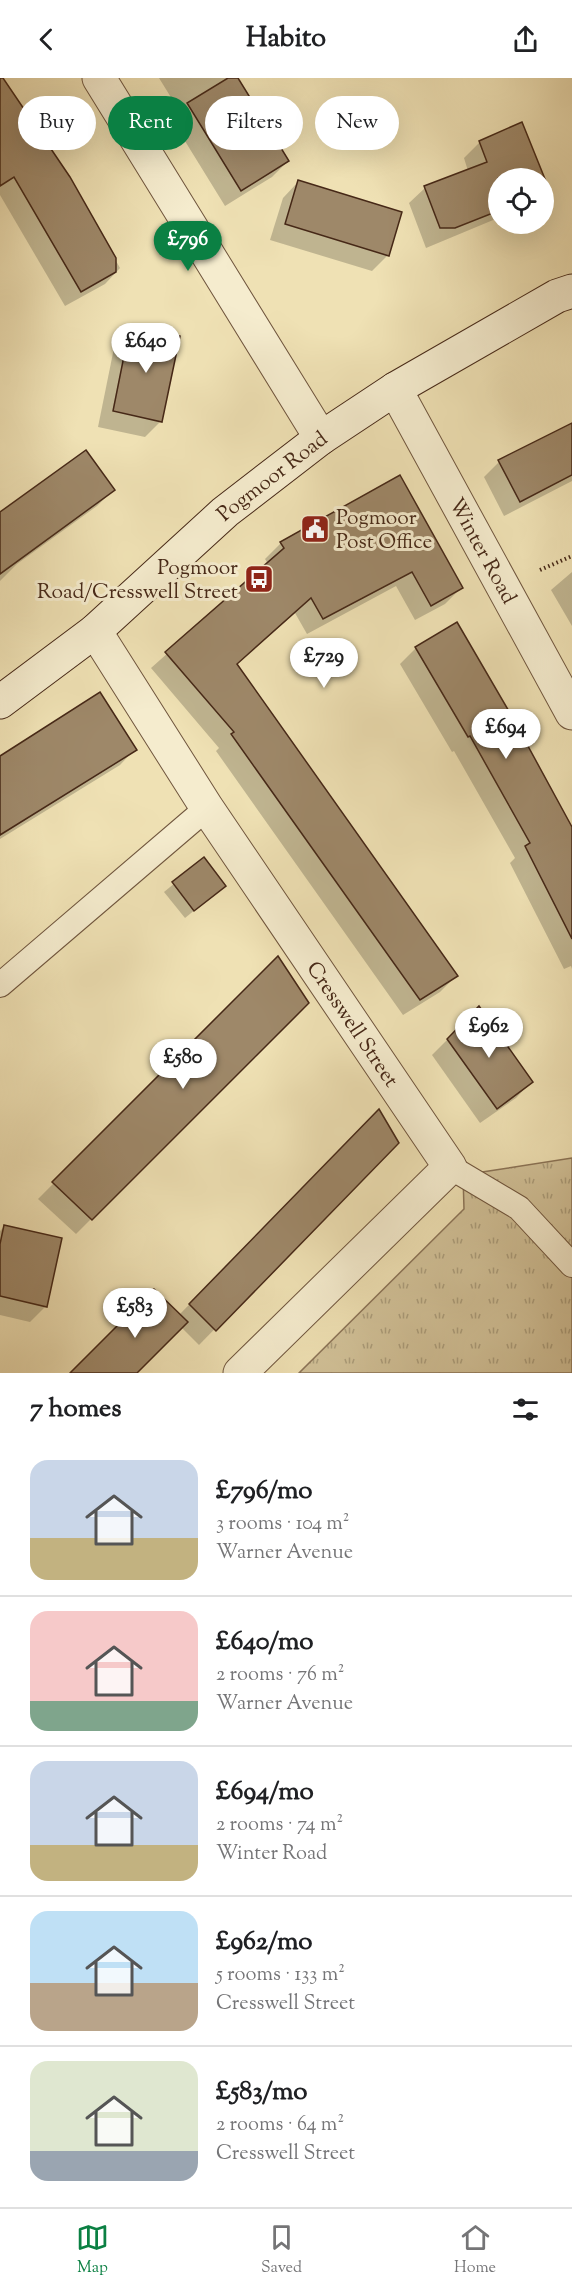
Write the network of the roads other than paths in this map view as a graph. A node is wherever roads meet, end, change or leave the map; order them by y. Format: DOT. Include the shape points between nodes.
graph roads {
  1 [pos="99,78"];
  2 [pos="572,291"];
  3 [pos="395,389"];
  4 [pos="321,438"];
  5 [pos="95,631"];
  6 [pos="0,702"];
  7 [pos="572,713"];
  8 [pos="207,808"];
  9 [pos="0,985"];
  10 [pos="450,1167"];
  11 [pos="572,1265"];
  12 [pos="240,1373"];
  1 -- 4 [label="street"];
  2 -- 3 [label="street, Pogmoor Road"];
  3 -- 4 [label="street, Pogmoor Road"];
  3 -- 7 [label="street, Winter Road"];
  4 -- 5 [label="street, Pogmoor Road" via="225,512"];
  5 -- 6 [label="street, Pogmoor Road"];
  5 -- 8 [label="street, Cresswell Street"];
  8 -- 9 [label="lane"];
  8 -- 10 [label="street, Cresswell Street"];
  10 -- 11 [label="lane" via="519,1208"];
  10 -- 12 [label="street"];
}
